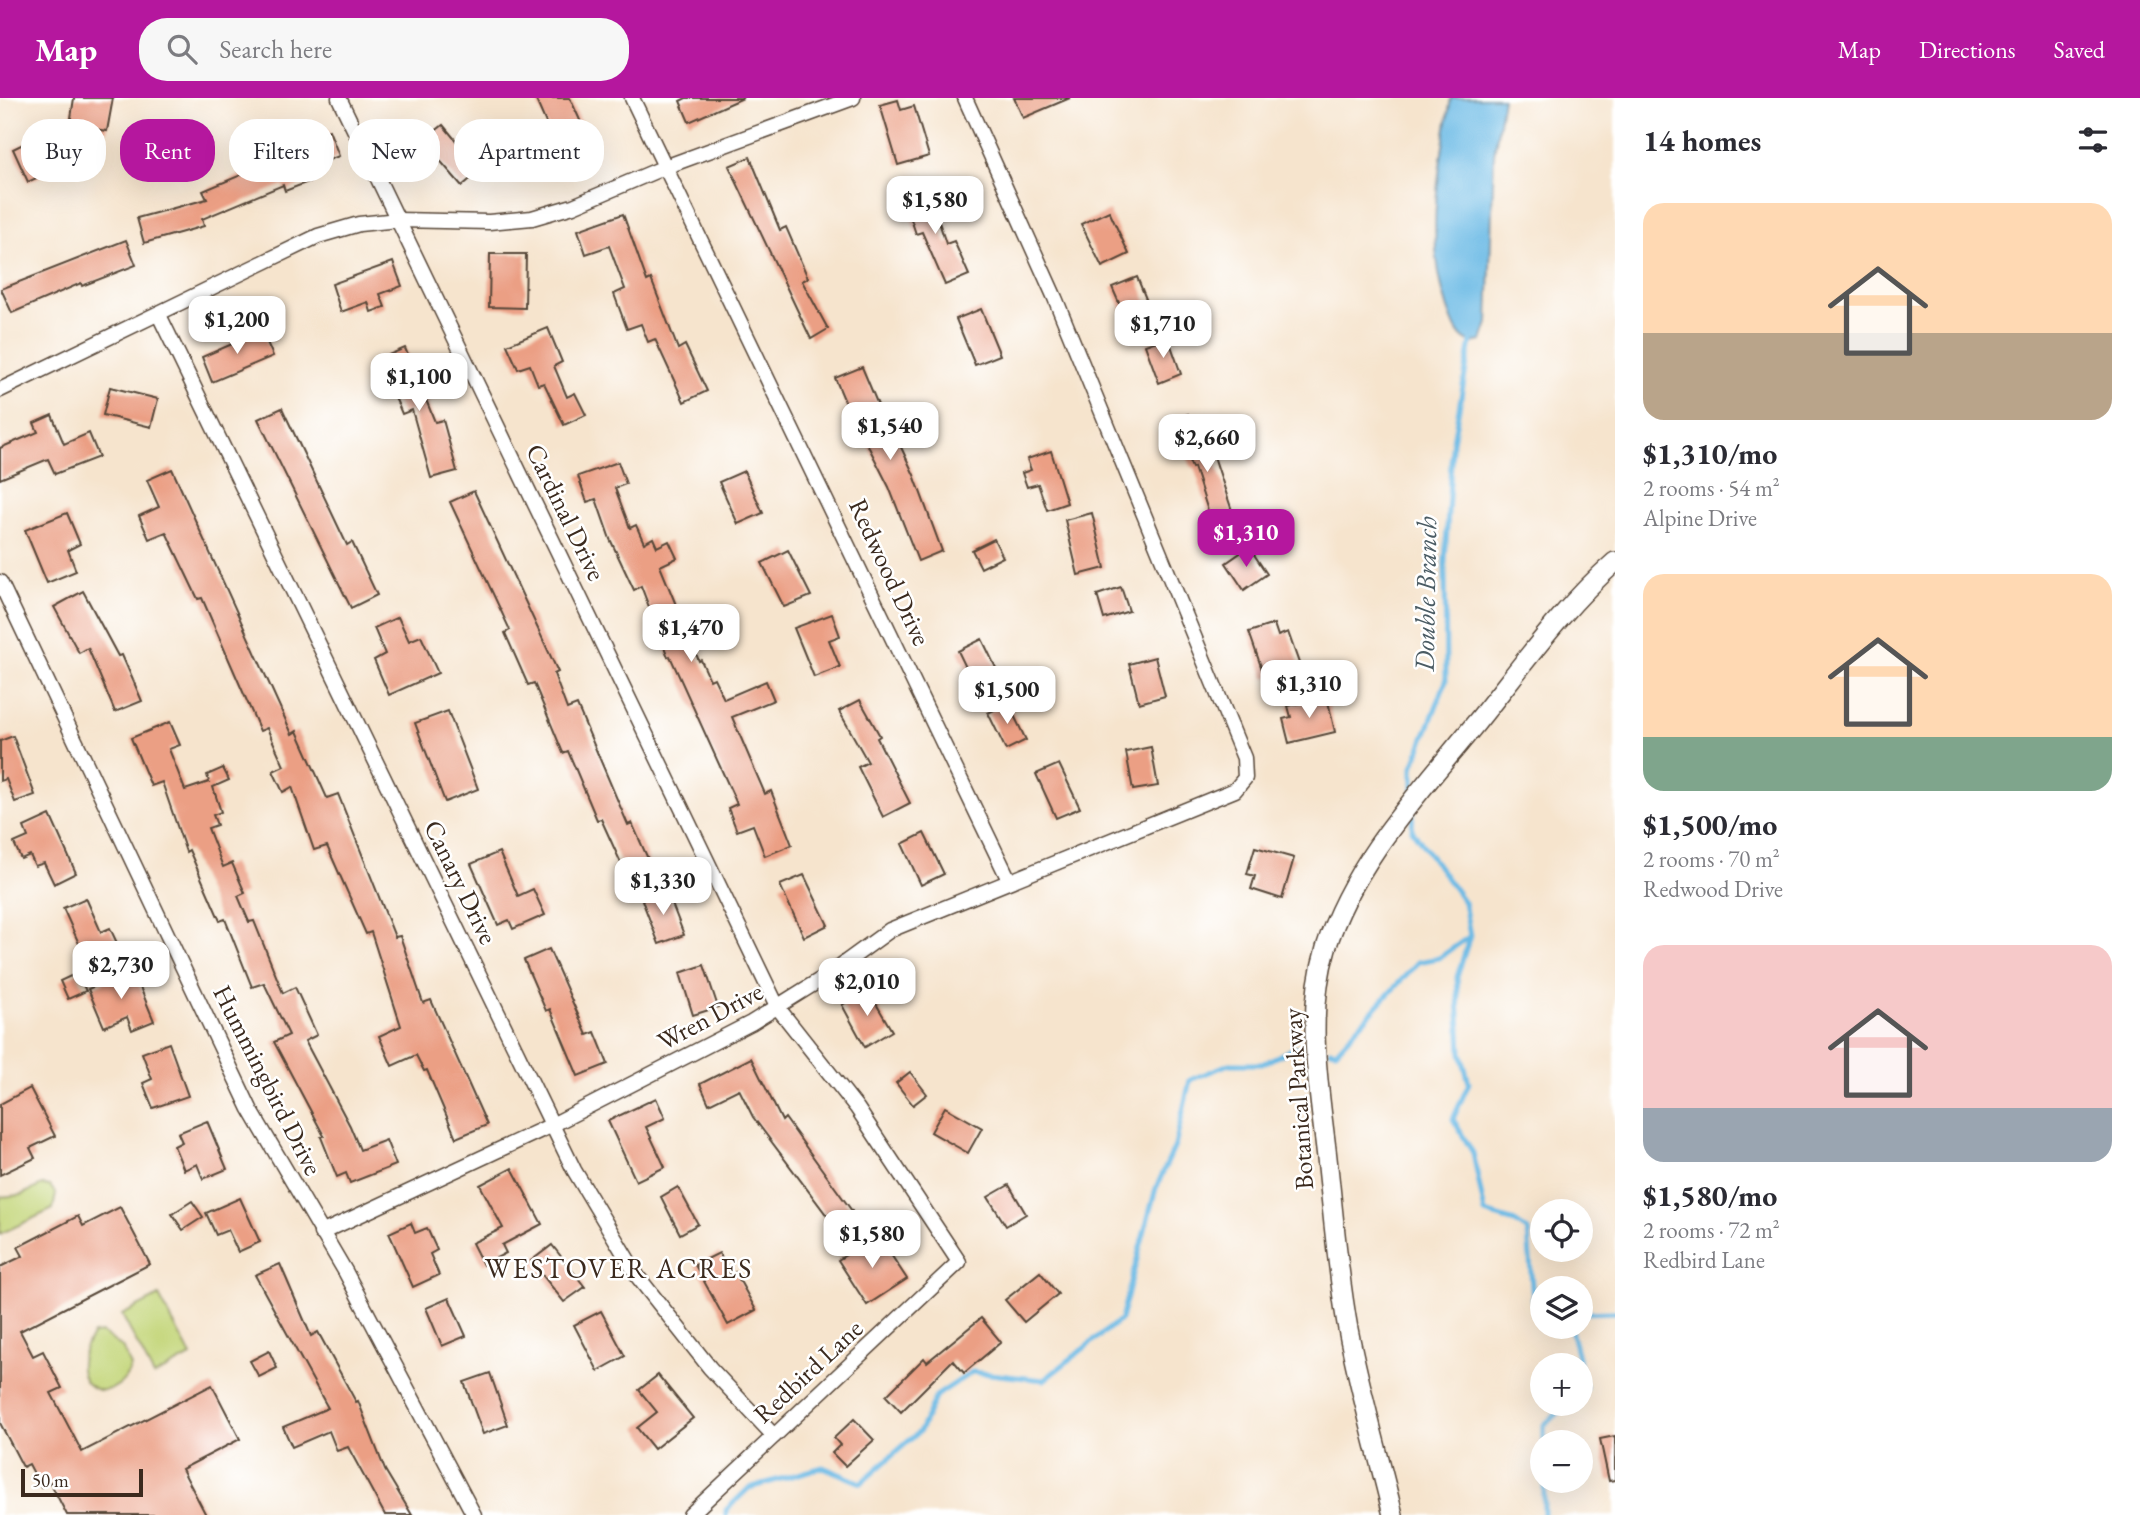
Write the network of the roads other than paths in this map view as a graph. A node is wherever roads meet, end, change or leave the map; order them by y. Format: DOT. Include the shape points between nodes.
graph roads {
  1 [pos="339,98"];
  2 [pos="632,98"];
  3 [pos="853,98"];
  4 [pos="965,98"];
  5 [pos="665,167"];
  6 [pos="398,220"];
  7 [pos="159,314"];
  8 [pos="0,390"];
  9 [pos="1615,562"];
  10 [pos="0,582"];
  11 [pos="1009,880"];
  12 [pos="778,1008"];
  13 [pos="552,1125"];
  14 [pos="321,1233"];
  15 [pos="959,1262"];
  16 [pos="774,1436"];
  17 [pos="474,1515"];
  18 [pos="690,1515"];
  19 [pos="1393,1515"];
  1 -- 6 [label="street, Cardinal Drive"];
  2 -- 5 [label="street, Redwood Drive"];
  3 -- 5 [label="street"];
  4 -- 11 [label="street, Wren Drive" via="1055,298 1244,758 1245,778 1235,790"];
  5 -- 6 [label="street" via="532,218"];
  5 -- 11 [label="street, Redwood Drive"];
  6 -- 7 [label="street" via="359,224 318,236"];
  6 -- 12 [label="street, Cardinal Drive"];
  7 -- 8 [label="street"];
  7 -- 13 [label="street, Canary Drive"];
  9 -- 19 [label="street, Botanical Parkway" via="1590,585 1428,782 1362,870 1327,947 1316,995 1315,1032 1348,1327"];
  10 -- 14 [label="street, Hummingbird Drive" via="250,1109"];
  11 -- 12 [label="street, Wren Drive" via="890,930"];
  12 -- 13 [label="street, Wren Drive"];
  12 -- 15 [label="street, Cardinal Drive" via="857,1108"];
  13 -- 14 [label="street, Wren Drive"];
  13 -- 16 [label="street, Canary Drive" via="638,1277 710,1368"];
  14 -- 17 [label="street, Hummingbird Drive"];
  15 -- 16 [label="street, Redbird Lane"];
  16 -- 18 [label="street, Redbird Lane"];
}
